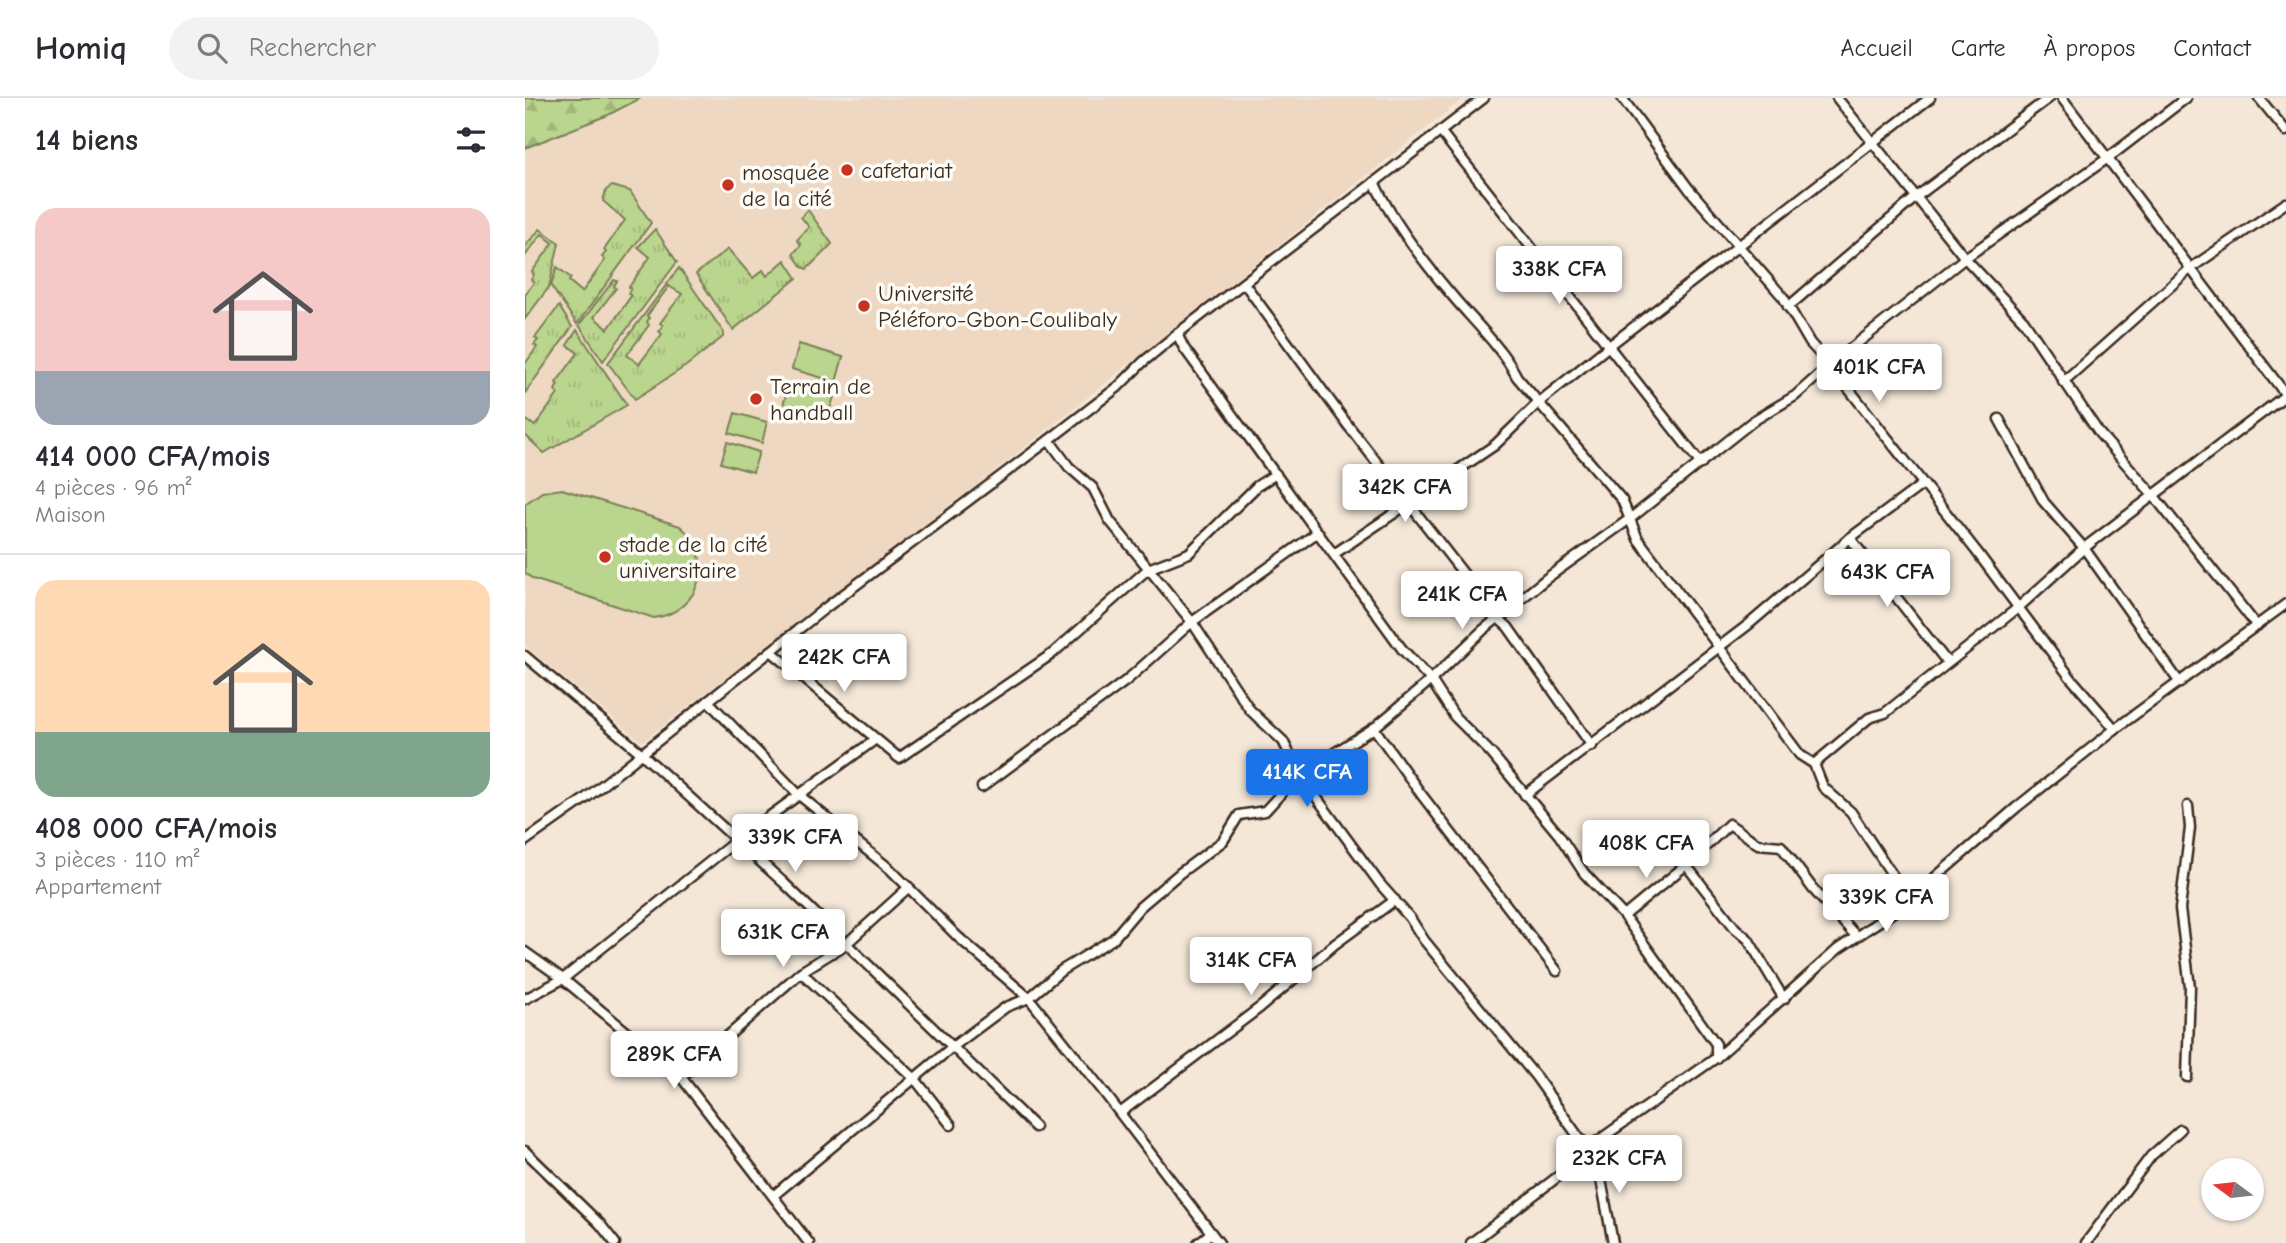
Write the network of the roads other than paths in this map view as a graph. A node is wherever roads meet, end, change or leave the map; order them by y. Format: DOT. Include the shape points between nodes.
graph roads {
  1 [pos="1484,98"];
  2 [pos="1622,98"];
  3 [pos="1837,98"];
  4 [pos="1930,98"];
  5 [pos="2049,98"];
  6 [pos="2062,98"];
  7 [pos="2186,98"];
  8 [pos="2259,98"];
  9 [pos="1440,131"];
  10 [pos="2286,131"];
  11 [pos="1873,143"];
  12 [pos="2108,158"];
  13 [pos="1374,182"];
  14 [pos="1916,197"];
  15 [pos="2286,202"];
  16 [pos="1738,245"];
  17 [pos="1965,258"];
  18 [pos="2191,268"];
  19 [pos="1244,283"];
  20 [pos="1788,307"];
  21 [pos="1177,334"];
  22 [pos="1609,346"];
  23 [pos="1830,365"];
  24 [pos="2063,382"];
  25 [pos="2286,395"];
  26 [pos="1538,402"];
  27 [pos="1999,419"];
  28 [pos="1049,440"];
  29 [pos="1701,464"];
  30 [pos="1276,474"];
  31 [pos="1923,484"];
  32 [pos="2154,496"];
  33 [pos="1409,504"];
  34 [pos="1631,518"];
  35 [pos="1318,532"];
  36 [pos="1850,538"];
  37 [pos="2084,548"];
  38 [pos="1334,554"];
  39 [pos="1148,569"];
  40 [pos="2286,604"];
  41 [pos="2019,607"];
  42 [pos="1498,618"];
  43 [pos="1192,622"];
  44 [pos="2257,626"];
  45 [pos="1719,646"];
  46 [pos="771,651"];
  47 [pos="525,656"];
  48 [pos="1947,662"];
  49 [pos="1431,680"];
  50 [pos="2180,683"];
  51 [pos="708,701"];
  52 [pos="1374,728"];
  53 [pos="2115,729"];
  54 [pos="876,740"];
  55 [pos="1592,746"];
  56 [pos="642,754"];
  57 [pos="1814,764"];
  58 [pos="1296,777"];
  59 [pos="982,787"];
  60 [pos="1525,794"];
  61 [pos="799,795"];
  62 [pos="2187,806"];
  63 [pos="737,840"];
  64 [pos="525,841"];
  65 [pos="1686,865"];
  66 [pos="909,887"];
  67 [pos="1395,901"];
  68 [pos="1902,906"];
  69 [pos="1624,916"];
  70 [pos="1856,936"];
  71 [pos="846,944"];
  72 [pos="525,952"];
  73 [pos="1557,971"];
  74 [pos="801,972"];
  75 [pos="563,979"];
  76 [pos="1029,998"];
  77 [pos="525,999"];
  78 [pos="1784,999"];
  79 [pos="951,1048"];
  80 [pos="1716,1058"];
  81 [pos="681,1077"];
  82 [pos="2187,1077"];
  83 [pos="915,1079"];
  84 [pos="1120,1113"];
  85 [pos="951,1125"];
  86 [pos="1035,1127"];
  87 [pos="2180,1130"];
  88 [pos="1589,1147"];
  89 [pos="525,1151"];
  90 [pos="773,1196"];
  91 [pos="1211,1233"];
  92 [pos="615,1243"];
  93 [pos="809,1243"];
  94 [pos="1198,1243"];
  95 [pos="1219,1243"];
  96 [pos="1471,1243"];
  97 [pos="1613,1243"];
  98 [pos="2086,1243"];
  1 -- 9 [label="street"];
  2 -- 16 [label="street" via="1689,189"];
  3 -- 11 [label="street"];
  4 -- 11 [label="street"];
  5 -- 14 [label="street"];
  6 -- 12 [label="street"];
  7 -- 12 [label="street"];
  8 -- 10 [label="street"];
  9 -- 13 [label="street"];
  9 -- 22 [label="street"];
  11 -- 14 [label="street"];
  11 -- 16 [label="street"];
  12 -- 17 [label="street"];
  12 -- 18 [label="street"];
  13 -- 19 [label="street"];
  13 -- 26 [label="street" via="1386,206 1449,292 1506,356"];
  14 -- 17 [label="street"];
  14 -- 20 [label="street"];
  15 -- 18 [label="street"];
  16 -- 20 [label="street"];
  16 -- 22 [label="street"];
  17 -- 23 [label="street"];
  17 -- 24 [label="street" via="2024,321"];
  18 -- 24 [label="street"];
  18 -- 25 [label="street"];
  19 -- 21 [label="street"];
  19 -- 33 [label="street"];
  20 -- 23 [label="street" via="1809,343"];
  21 -- 28 [label="street"];
  21 -- 30 [label="street"];
  22 -- 26 [label="street"];
  22 -- 29 [label="street"];
  23 -- 29 [label="street"];
  23 -- 31 [label="street"];
  24 -- 32 [label="street" via="2099,433"];
  25 -- 32 [label="street"];
  26 -- 33 [label="street" via="1495,444"];
  26 -- 34 [label="street" via="1622,500"];
  27 -- 37 [label="street" via="2044,502"];
  28 -- 39 [label="street" via="1069,467 1093,488 1110,521"];
  28 -- 46 [label="street"];
  29 -- 34 [label="street"];
  30 -- 35 [label="street"];
  30 -- 39 [label="street" via="1257,486 1189,552"];
  31 -- 36 [label="street"];
  31 -- 41 [label="street"];
  32 -- 37 [label="street"];
  32 -- 44 [label="street"];
  33 -- 38 [label="street"];
  33 -- 42 [label="street"];
  34 -- 42 [label="street"];
  34 -- 45 [label="street" via="1638,539"];
  35 -- 38 [label="street"];
  35 -- 43 [label="street"];
  36 -- 45 [label="street"];
  36 -- 48 [label="street"];
  37 -- 41 [label="street"];
  37 -- 50 [label="street"];
  38 -- 49 [label="street" via="1402,649"];
  39 -- 43 [label="street"];
  39 -- 54 [label="street" via="1052,654 899,758"];
  40 -- 44 [label="street"];
  41 -- 48 [label="street"];
  41 -- 53 [label="street"];
  42 -- 49 [label="street"];
  42 -- 55 [label="street"];
  43 -- 58 [label="street" via="1250,710 1283,741"];
  43 -- 59 [label="street" via="1127,680"];
  44 -- 50 [label="street"];
  45 -- 55 [label="street"];
  45 -- 57 [label="street" via="1801,755"];
  46 -- 51 [label="street"];
  46 -- 54 [label="street"];
  47 -- 56 [label="street"];
  48 -- 57 [label="street"];
  49 -- 52 [label="street"];
  49 -- 60 [label="street" via="1455,717"];
  50 -- 53 [label="street"];
  51 -- 56 [label="street"];
  51 -- 61 [label="street"];
  52 -- 58 [label="street"];
  52 -- 73 [label="street"];
  53 -- 68 [label="street"];
  54 -- 61 [label="street"];
  55 -- 60 [label="street"];
  56 -- 63 [label="street"];
  56 -- 64 [label="street"];
  57 -- 68 [label="street" via="1823,787 1851,812 1895,879"];
  58 -- 67 [label="street" via="1311,790"];
  58 -- 76 [label="street" via="1265,811 1240,815 1223,841 1140,907 1113,939 1062,970"];
  60 -- 69 [label="street" via="1584,873"];
  61 -- 63 [label="street"];
  61 -- 66 [label="street"];
  62 -- 82 [label="street" via="2190,828 2180,909 2190,987"];
  63 -- 71 [label="street"];
  63 -- 75 [label="street"];
  65 -- 69 [label="street"];
  65 -- 70 [label="street" via="1729,824 1758,844 1781,846"];
  65 -- 78 [label="street" via="1748,939"];
  66 -- 71 [label="street"];
  66 -- 76 [label="street"];
  67 -- 84 [label="street"];
  67 -- 88 [label="street"];
  68 -- 70 [label="street"];
  69 -- 80 [label="street" via="1716,1044"];
  70 -- 78 [label="street"];
  71 -- 74 [label="street"];
  71 -- 79 [label="street"];
  72 -- 75 [label="street"];
  74 -- 81 [label="street"];
  74 -- 83 [label="street"];
  75 -- 77 [label="street"];
  75 -- 81 [label="street"];
  76 -- 79 [label="street" via="1006,1007"];
  76 -- 84 [label="street"];
  78 -- 80 [label="street"];
  79 -- 83 [label="street"];
  79 -- 86 [label="street"];
  80 -- 88 [label="street"];
  81 -- 90 [label="street"];
  83 -- 85 [label="street"];
  83 -- 90 [label="street"];
  84 -- 91 [label="street"];
  87 -- 98 [label="street" via="2151,1156"];
  88 -- 96 [label="street"];
  88 -- 97 [label="street" via="1596,1153"];
  89 -- 92 [label="street"];
  90 -- 93 [label="street"];
  91 -- 94 [label="street"];
  91 -- 95 [label="street"];
}
